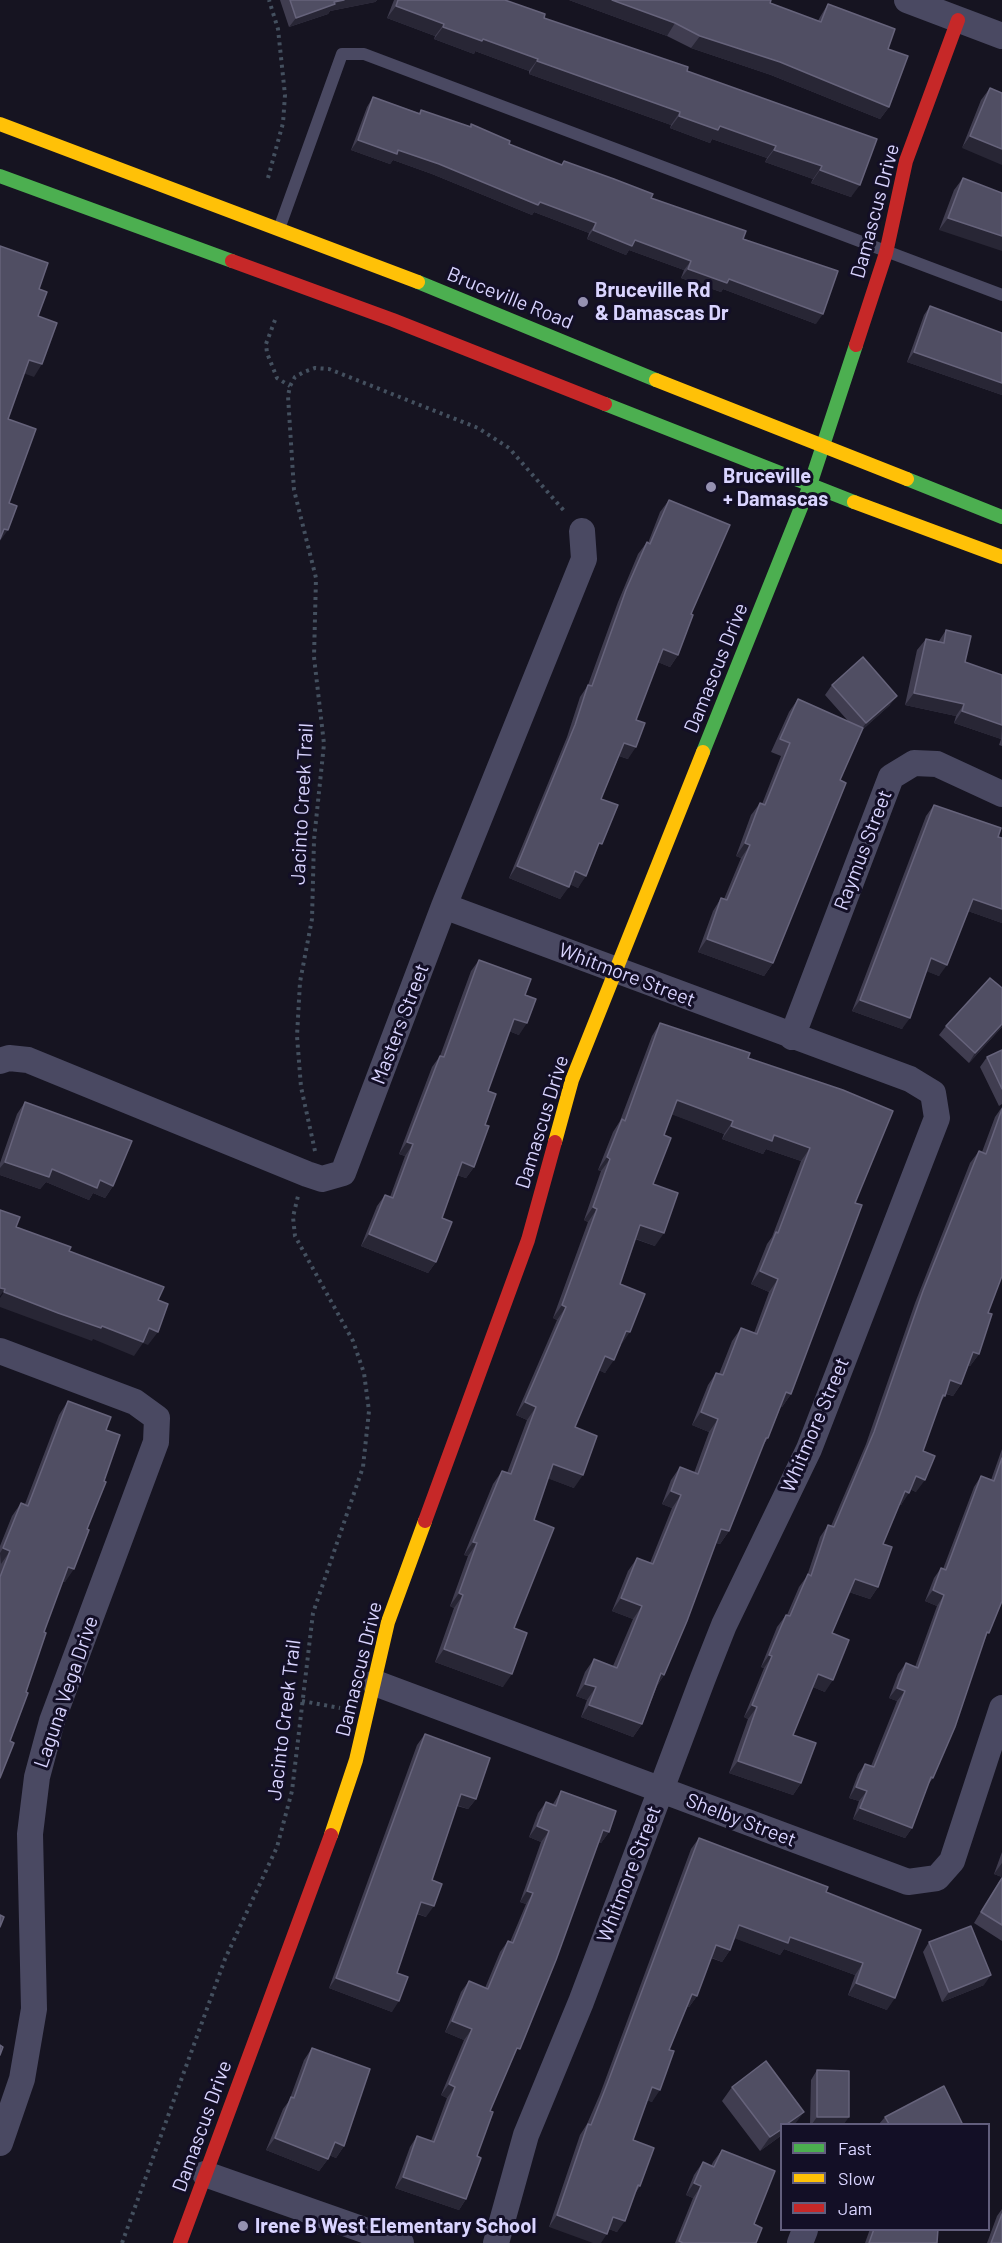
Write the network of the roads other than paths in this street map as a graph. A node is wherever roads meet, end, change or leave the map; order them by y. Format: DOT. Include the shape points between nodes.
graph roads {
  1 [pos="906,0"];
  2 [pos="958,20"];
  3 [pos="1002,36"];
  4 [pos="0,124"];
  5 [pos="0,176"];
  6 [pos="279,229"];
  7 [pos="886,253"];
  8 [pos="1002,295"];
  9 [pos="821,446"];
  10 [pos="810,485"];
  11 [pos="1002,518"];
  12 [pos="582,531"];
  13 [pos="1002,557"];
  14 [pos="1002,794"];
  15 [pos="444,906"];
  16 [pos="617,971"];
  17 [pos="792,1037"];
  18 [pos="0,1061"];
  19 [pos="0,1351"];
  20 [pos="375,1683"];
  21 [pos="1002,1708"];
  22 [pos="661,1790"];
  23 [pos="0,2143"];
  24 [pos="205,2174"];
  25 [pos="180,2243"];
  26 [pos="401,2243"];
  27 [pos="495,2243"];
  1 -- 2 [label="street"];
  2 -- 3 [label="street"];
  2 -- 7 [label="street, Damascus Drive" via="906,161"];
  4 -- 6 [label="street, Bruceville Road"];
  5 -- 10 [label="street" via="393,320"];
  6 -- 7 [label="lane" via="342,54 364,54"];
  6 -- 9 [label="street, Bruceville Road"];
  7 -- 8 [label="lane"];
  7 -- 9 [label="street, Damascus Drive"];
  9 -- 10 [label="street, Damascus Drive"];
  9 -- 11 [label="street, Bruceville Road"];
  10 -- 13 [label="street"];
  10 -- 16 [label="street, Damascus Drive"];
  12 -- 15 [label="street, Masters Street" via="584,559"];
  14 -- 17 [label="street, Raymus Street" via="937,764 914,763 891,777"];
  15 -- 16 [label="street, Whitmore Street"];
  15 -- 18 [label="street, Masters Street" via="343,1173 322,1179 306,1174 28,1060"];
  16 -- 17 [label="street, Whitmore Street"];
  16 -- 20 [label="street, Damascus Drive" via="572,1080 528,1239 387,1622"];
  17 -- 22 [label="street, Whitmore Street" via="910,1079 933,1093 937,1118 809,1449 724,1625"];
  19 -- 23 [label="street, Laguna Vega Drive" via="135,1402 157,1418 156,1442 52,1721 37,1776 30,1834 34,2009 22,2079"];
  20 -- 22 [label="street, Shelby Street"];
  20 -- 24 [label="street, Damascus Drive" via="357,1760 334,1827"];
  21 -- 22 [label="street, Shelby Street" via="952,1861 937,1878 908,1882"];
  22 -- 27 [label="street, Whitmore Street" via="526,2135"];
  24 -- 25 [label="street, Damascus Drive"];
  24 -- 26 [label="street"];
}
